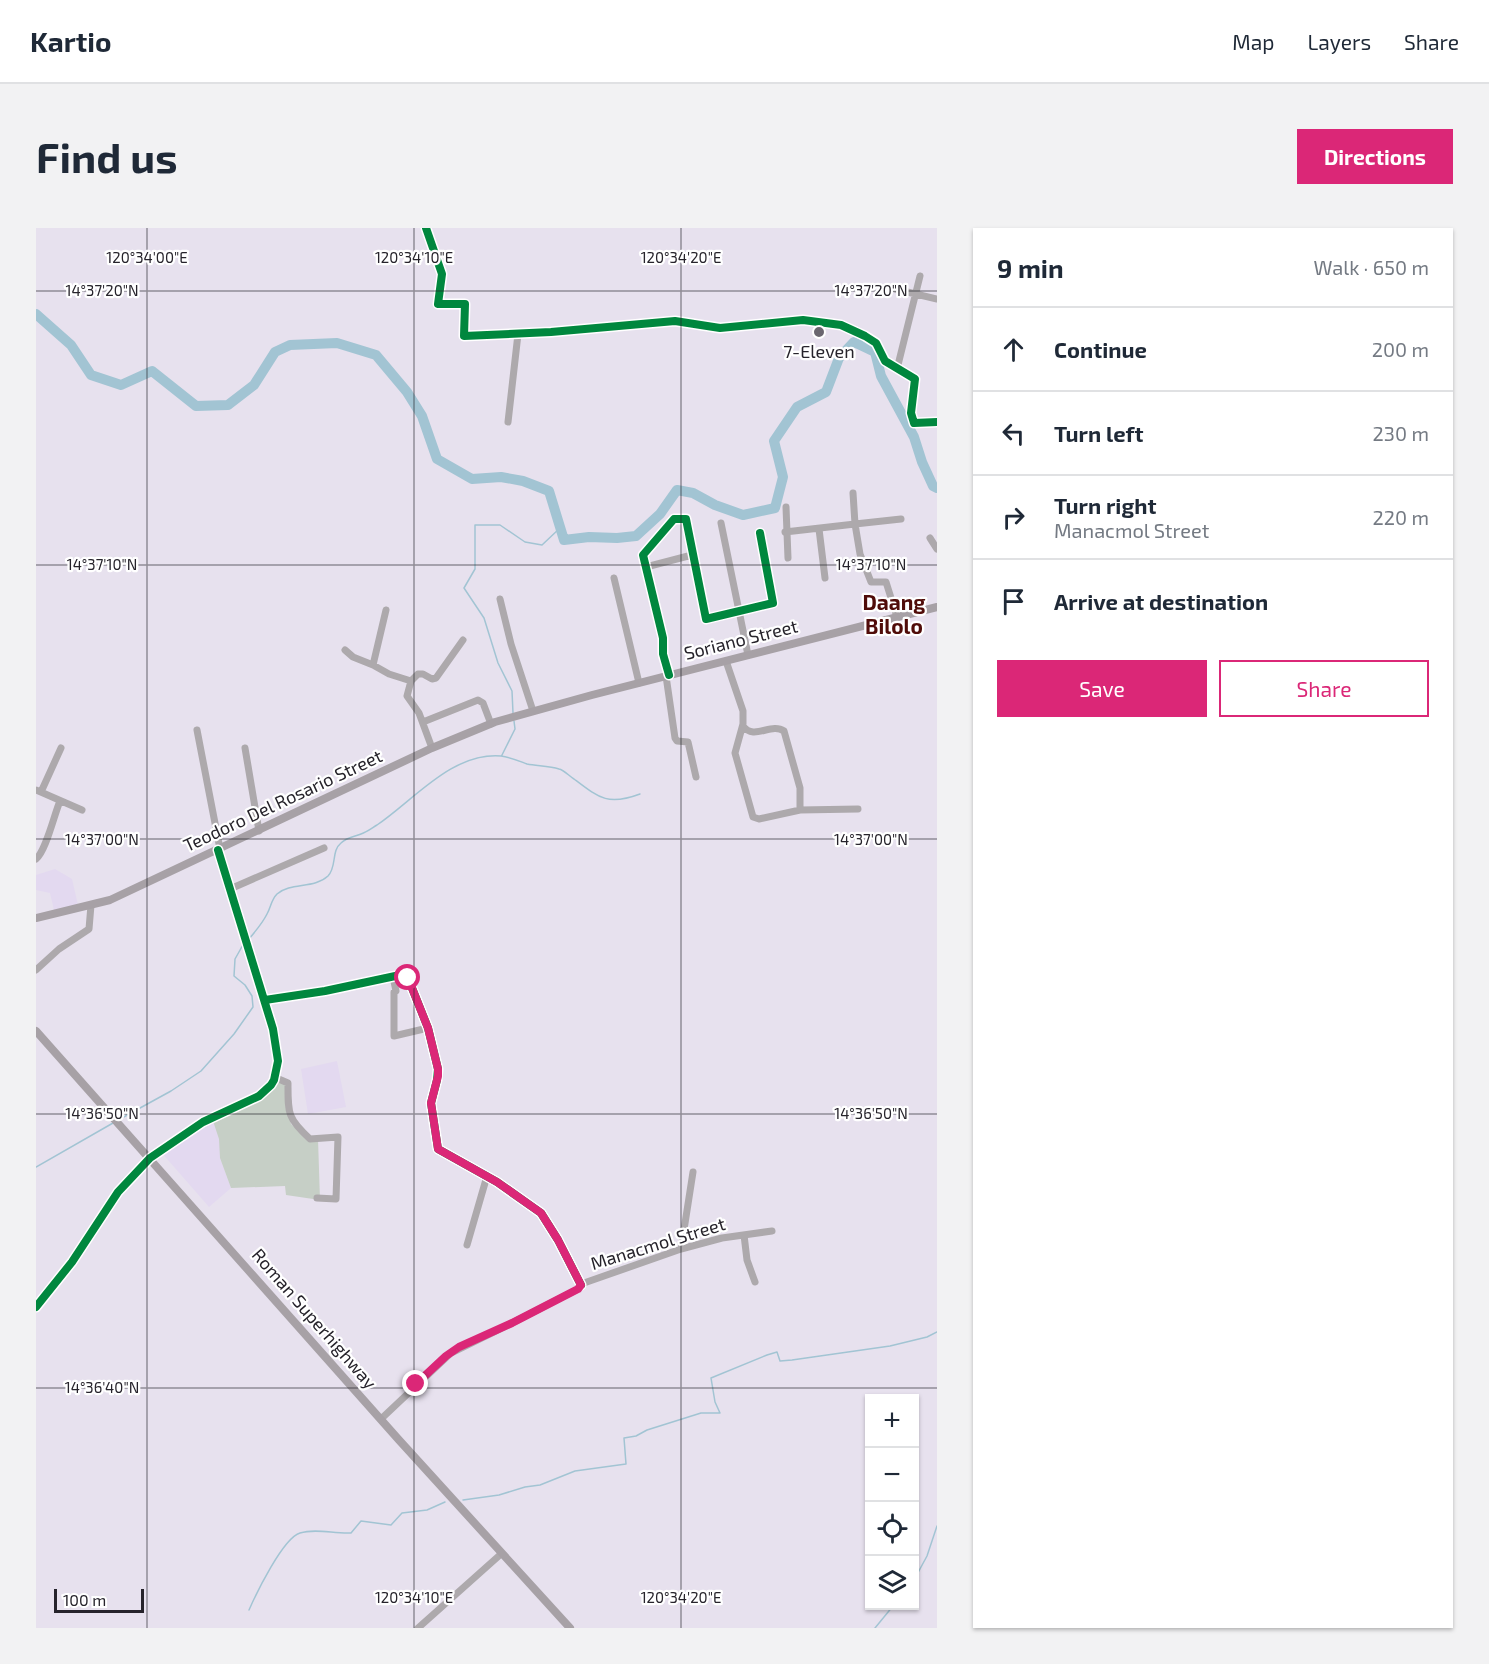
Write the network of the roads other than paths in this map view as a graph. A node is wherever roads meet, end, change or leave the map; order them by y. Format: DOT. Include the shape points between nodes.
graph roads {
  1 [pos="426,228"];
  2 [pos="920,276"];
  3 [pos="895,289"];
  4 [pos="916,294"];
  5 [pos="937,299"];
  6 [pos="518,333"];
  7 [pos="897,369"];
  8 [pos="508,422"];
  9 [pos="937,422"];
  10 [pos="853,493"];
  11 [pos="786,507"];
  12 [pos="901,519"];
  13 [pos="721,523"];
  14 [pos="855,524"];
  15 [pos="819,529"];
  16 [pos="785,532"];
  17 [pos="760,533"];
  18 [pos="930,538"];
  19 [pos="937,549"];
  20 [pos="692,555"];
  21 [pos="788,558"];
  22 [pos="646,567"];
  23 [pos="614,578"];
  24 [pos="825,578"];
  25 [pos="500,599"];
  26 [pos="937,607"];
  27 [pos="386,610"];
  28 [pos="740,611"];
  29 [pos="897,617"];
  30 [pos="463,640"];
  31 [pos="345,650"];
  32 [pos="748,655"];
  33 [pos="726,661"];
  34 [pos="373,664"];
  35 [pos="668,675"];
  36 [pos="411,681"];
  37 [pos="639,683"];
  38 [pos="533,711"];
  39 [pos="508,717"];
  40 [pos="423,722"];
  41 [pos="490,724"];
  42 [pos="743,726"];
  43 [pos="197,730"];
  44 [pos="61,748"];
  45 [pos="245,748"];
  46 [pos="432,748"];
  47 [pos="696,777"];
  48 [pos="39,791"];
  49 [pos="60,801"];
  50 [pos="858,809"];
  51 [pos="82,810"];
  52 [pos="800,810"];
  53 [pos="259,831"];
  54 [pos="324,848"];
  55 [pos="219,850"];
  56 [pos="36,859"];
  57 [pos="230,889"];
  58 [pos="91,905"];
  59 [pos="36,918"];
  60 [pos="36,969"];
  61 [pos="393,977"];
  62 [pos="265,1000"];
  63 [pos="428,1028"];
  64 [pos="36,1031"];
  65 [pos="274,1077"];
  66 [pos="150,1158"];
  67 [pos="693,1172"];
  68 [pos="487,1176"];
  69 [pos="317,1198"];
  70 [pos="772,1231"];
  71 [pos="744,1235"];
  72 [pos="467,1245"];
  73 [pos="681,1249"];
  74 [pos="754,1282"];
  75 [pos="581,1285"];
  76 [pos="36,1307"];
  77 [pos="381,1419"];
  78 [pos="501,1554"];
  79 [pos="418,1628"];
  80 [pos="570,1628"];
  1 -- 6 [label="street" via="442,274 438,304 465,304 464,336"];
  2 -- 4 [label="street"];
  3 -- 4 [label="street"];
  4 -- 5 [label="street"];
  4 -- 7 [label="street"];
  6 -- 7 [label="street" via="675,321 720,328 803,320 841,325 865,336 876,343 885,361"];
  6 -- 8 [label="street"];
  7 -- 9 [label="street" via="915,380 911,413 914,423"];
  10 -- 14 [label="street"];
  11 -- 16 [label="street"];
  12 -- 14 [label="street"];
  13 -- 28 [label="street"];
  14 -- 15 [label="street"];
  14 -- 29 [label="street" via="863,566 871,582 886,582"];
  15 -- 16 [label="street"];
  15 -- 24 [label="street"];
  16 -- 21 [label="street"];
  17 -- 28 [label="street" via="773,603"];
  18 -- 19 [label="street"];
  20 -- 22 [label="street"];
  20 -- 22 [label="street" via="686,519 674,519 643,555"];
  20 -- 28 [label="street" via="706,619"];
  22 -- 35 [label="street"];
  23 -- 37 [label="street"];
  25 -- 38 [label="street"];
  26 -- 29 [label="main road, Soriano Street"];
  27 -- 34 [label="street"];
  28 -- 32 [label="street"];
  29 -- 32 [label="main road, Soriano Street"];
  30 -- 36 [label="street" via="436,678 419,674"];
  31 -- 34 [label="street"];
  32 -- 33 [label="main road, Soriano Street"];
  33 -- 35 [label="main road, Soriano Street"];
  33 -- 42 [label="street" via="743,711"];
  34 -- 36 [label="street"];
  35 -- 37 [label="main road, Soriano Street"];
  35 -- 47 [label="street" via="675,738 688,742"];
  36 -- 40 [label="street" via="407,696"];
  37 -- 38 [label="main road, Soriano Street"];
  38 -- 39 [label="main road, Soriano Street"];
  39 -- 41 [label="main road, Teodoro Del Rosario Street"];
  40 -- 41 [label="street" via="478,700 483,703"];
  40 -- 46 [label="street"];
  41 -- 46 [label="main road, Teodoro Del Rosario Street"];
  42 -- 52 [label="street" via="751,733 776,728 784,731 800,788"];
  42 -- 52 [label="street" via="735,753 753,817"];
  43 -- 55 [label="street"];
  44 -- 48 [label="street"];
  45 -- 53 [label="street"];
  46 -- 53 [label="main road, Teodoro Del Rosario Street"];
  48 -- 49 [label="street"];
  49 -- 51 [label="street"];
  49 -- 56 [label="street" via="43,851"];
  50 -- 52 [label="street"];
  53 -- 55 [label="main road, Teodoro Del Rosario Street"];
  54 -- 57 [label="street"];
  55 -- 57 [label="street"];
  55 -- 58 [label="main road, Teodoro Del Rosario Street"];
  57 -- 62 [label="street"];
  58 -- 59 [label="main road, Teodoro Del Rosario Street"];
  58 -- 60 [label="street" via="90,929"];
  61 -- 62 [label="street"];
  61 -- 63 [label="street" via="409,979"];
  61 -- 63 [label="street" via="394,1036"];
  62 -- 65 [label="street" via="277,1053"];
  63 -- 68 [label="street" via="438,1069 431,1103 438,1149"];
  64 -- 66 [label="main road, Roman Superhighway"];
  65 -- 66 [label="street" via="259,1096 210,1119"];
  65 -- 69 [label="street" via="288,1083 288,1108 294,1124 310,1138 338,1137 336,1199"];
  66 -- 76 [label="street" via="118,1192 76,1257"];
  66 -- 77 [label="main road, Roman Superhighway"];
  67 -- 73 [label="street"];
  68 -- 72 [label="street"];
  68 -- 75 [label="street" via="541,1213"];
  70 -- 71 [label="street, Manacmol Street"];
  71 -- 73 [label="street, Manacmol Street"];
  71 -- 74 [label="street"];
  73 -- 75 [label="street, Manacmol Street"];
  75 -- 77 [label="street, Manacmol Street" via="451,1353"];
  77 -- 78 [label="main road, Roman Superhighway"];
  78 -- 79 [label="street"];
  78 -- 80 [label="main road, Roman Superhighway"];
}
